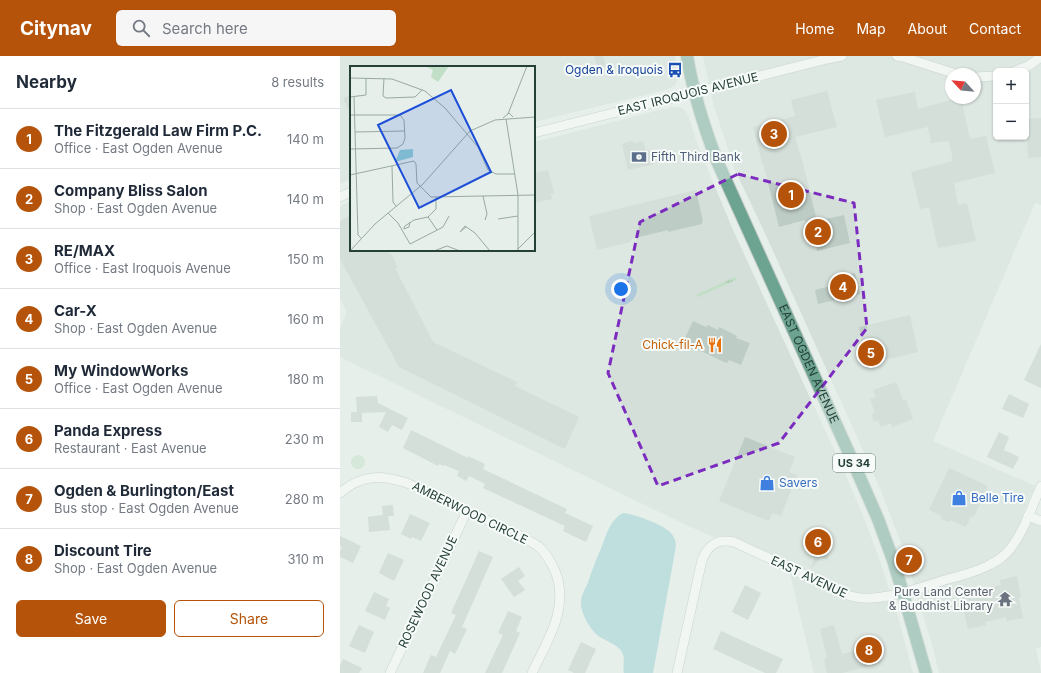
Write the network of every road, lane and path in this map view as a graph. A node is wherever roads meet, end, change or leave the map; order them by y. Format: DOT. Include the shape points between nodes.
graph roads {
  1 [pos="687,56"];
  2 [pos="842,56"];
  3 [pos="897,56"];
  4 [pos="1041,57"];
  5 [pos="1023,68"];
  6 [pos="945,70"];
  7 [pos="993,76"];
  8 [pos="981,77"];
  9 [pos="695,92"];
  10 [pos="535,133"];
  11 [pos="350,192"];
  12 [pos="340,197"];
  13 [pos="1041,486"];
  14 [pos="340,493"];
  15 [pos="467,511"];
  16 [pos="1028,516"];
  17 [pos="1041,521"];
  18 [pos="903,593"];
  19 [pos="390,673"];
  20 [pos="532,673"];
  21 [pos="677,673"];
  22 [pos="926,673"];
  1 -- 9 [label="main road, EAST OGDEN AVENUE / US 34"];
  2 -- 9 [label="street, EAST IROQUOIS AVENUE"];
  3 -- 6 [label="street"];
  4 -- 5 [label="street"];
  7 -- 8 [label="street"];
  9 -- 10 [label="street, EAST IROQUOIS AVENUE"];
  9 -- 18 [label="main road, EAST OGDEN AVENUE / US 34" via="717,161 860,476 878,519"];
  11 -- 12 [label="street"];
  13 -- 16 [label="street, EAST AVENUE"];
  14 -- 15 [label="street, AMBERWOOD CIRCLE" via="354,483 366,479 392,478 408,482"];
  15 -- 19 [label="street, ROSEWOOD AVENUE"];
  15 -- 20 [label="street, AMBERWOOD CIRCLE" via="537,545 558,578 560,607"];
  16 -- 17 [label="street"];
  16 -- 18 [label="street, EAST AVENUE" via="1016,541 992,564"];
  18 -- 21 [label="street, EAST AVENUE" via="867,599 854,597 734,542 718,541 706,551 702,560"];
  18 -- 22 [label="main road, EAST OGDEN AVENUE / US 34"];
}
